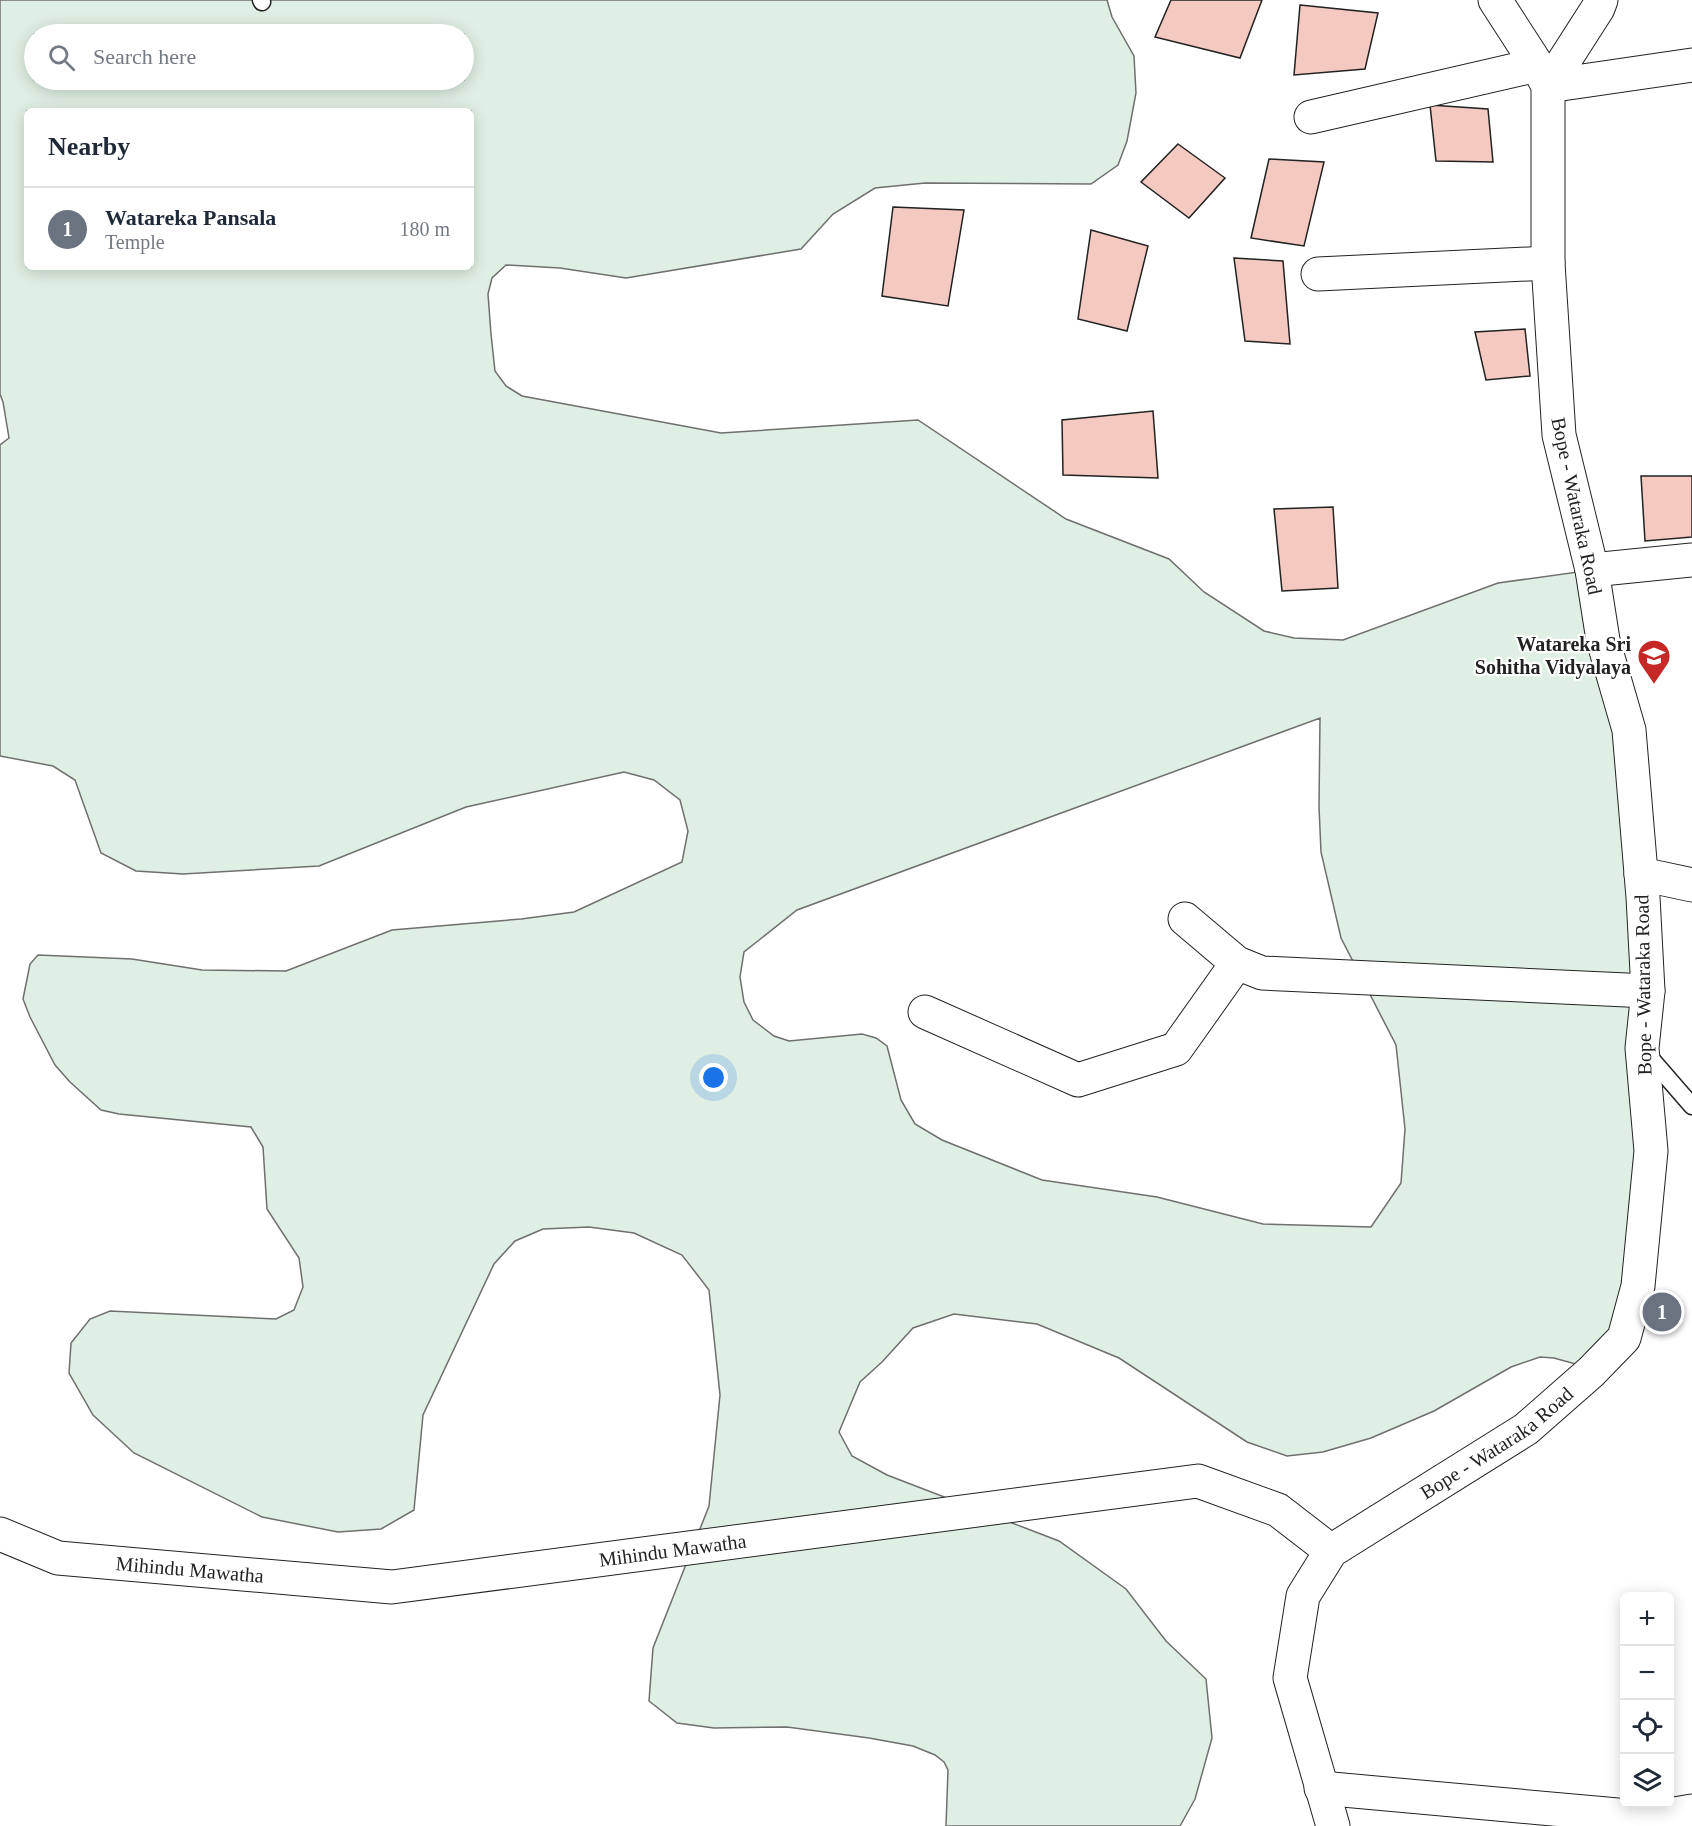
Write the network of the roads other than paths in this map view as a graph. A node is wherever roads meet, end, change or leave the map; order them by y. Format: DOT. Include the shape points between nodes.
graph roads {
  1 [pos="1495,0"];
  2 [pos="1601,0"];
  3 [pos="1692,65"];
  4 [pos="1543,76"];
  5 [pos="1311,117"];
  6 [pos="1548,263"];
  7 [pos="1318,274"];
  8 [pos="1692,560"];
  9 [pos="1592,570"];
  10 [pos="1641,874"];
  11 [pos="1692,885"];
  12 [pos="1185,919"];
  13 [pos="1237,963"];
  14 [pos="1648,991"];
  15 [pos="925,1012"];
  16 [pos="1642,1048"];
  17 [pos="1692,1106"];
  18 [pos="0,1534"];
  19 [pos="1331,1551"];
  20 [pos="1321,1788"];
  21 [pos="1692,1811"];
  22 [pos="1333,1826"];
  1 -- 4 [label="street"];
  2 -- 4 [label="street"];
  3 -- 4 [label="street"];
  4 -- 5 [label="street"];
  4 -- 6 [label="street, Bope - Wataraka Road"];
  6 -- 7 [label="street"];
  6 -- 9 [label="street, Bope - Wataraka Road" via="1559,435"];
  8 -- 9 [label="street"];
  9 -- 10 [label="street, Bope - Wataraka Road" via="1603,640 1629,730"];
  10 -- 11 [label="street"];
  10 -- 14 [label="street, Bope - Wataraka Road"];
  12 -- 13 [label="street"];
  13 -- 14 [label="street" via="1262,973"];
  13 -- 15 [label="street" via="1176,1049 1078,1080"];
  14 -- 16 [label="street, Bope - Wataraka Road"];
  16 -- 17 [label="lane"];
  16 -- 19 [label="street, Bope - Wataraka Road" via="1650,1151 1638,1286 1624,1338 1526,1429"];
  18 -- 19 [label="street, Mihindu Mawatha" via="58,1558 392,1587 1198,1481 1278,1510"];
  19 -- 20 [label="street, Bope - Wataraka Road" via="1303,1596 1290,1678"];
  20 -- 21 [label="street" via="1651,1818"];
  20 -- 22 [label="street, Bope - Wataraka Road"];
}
